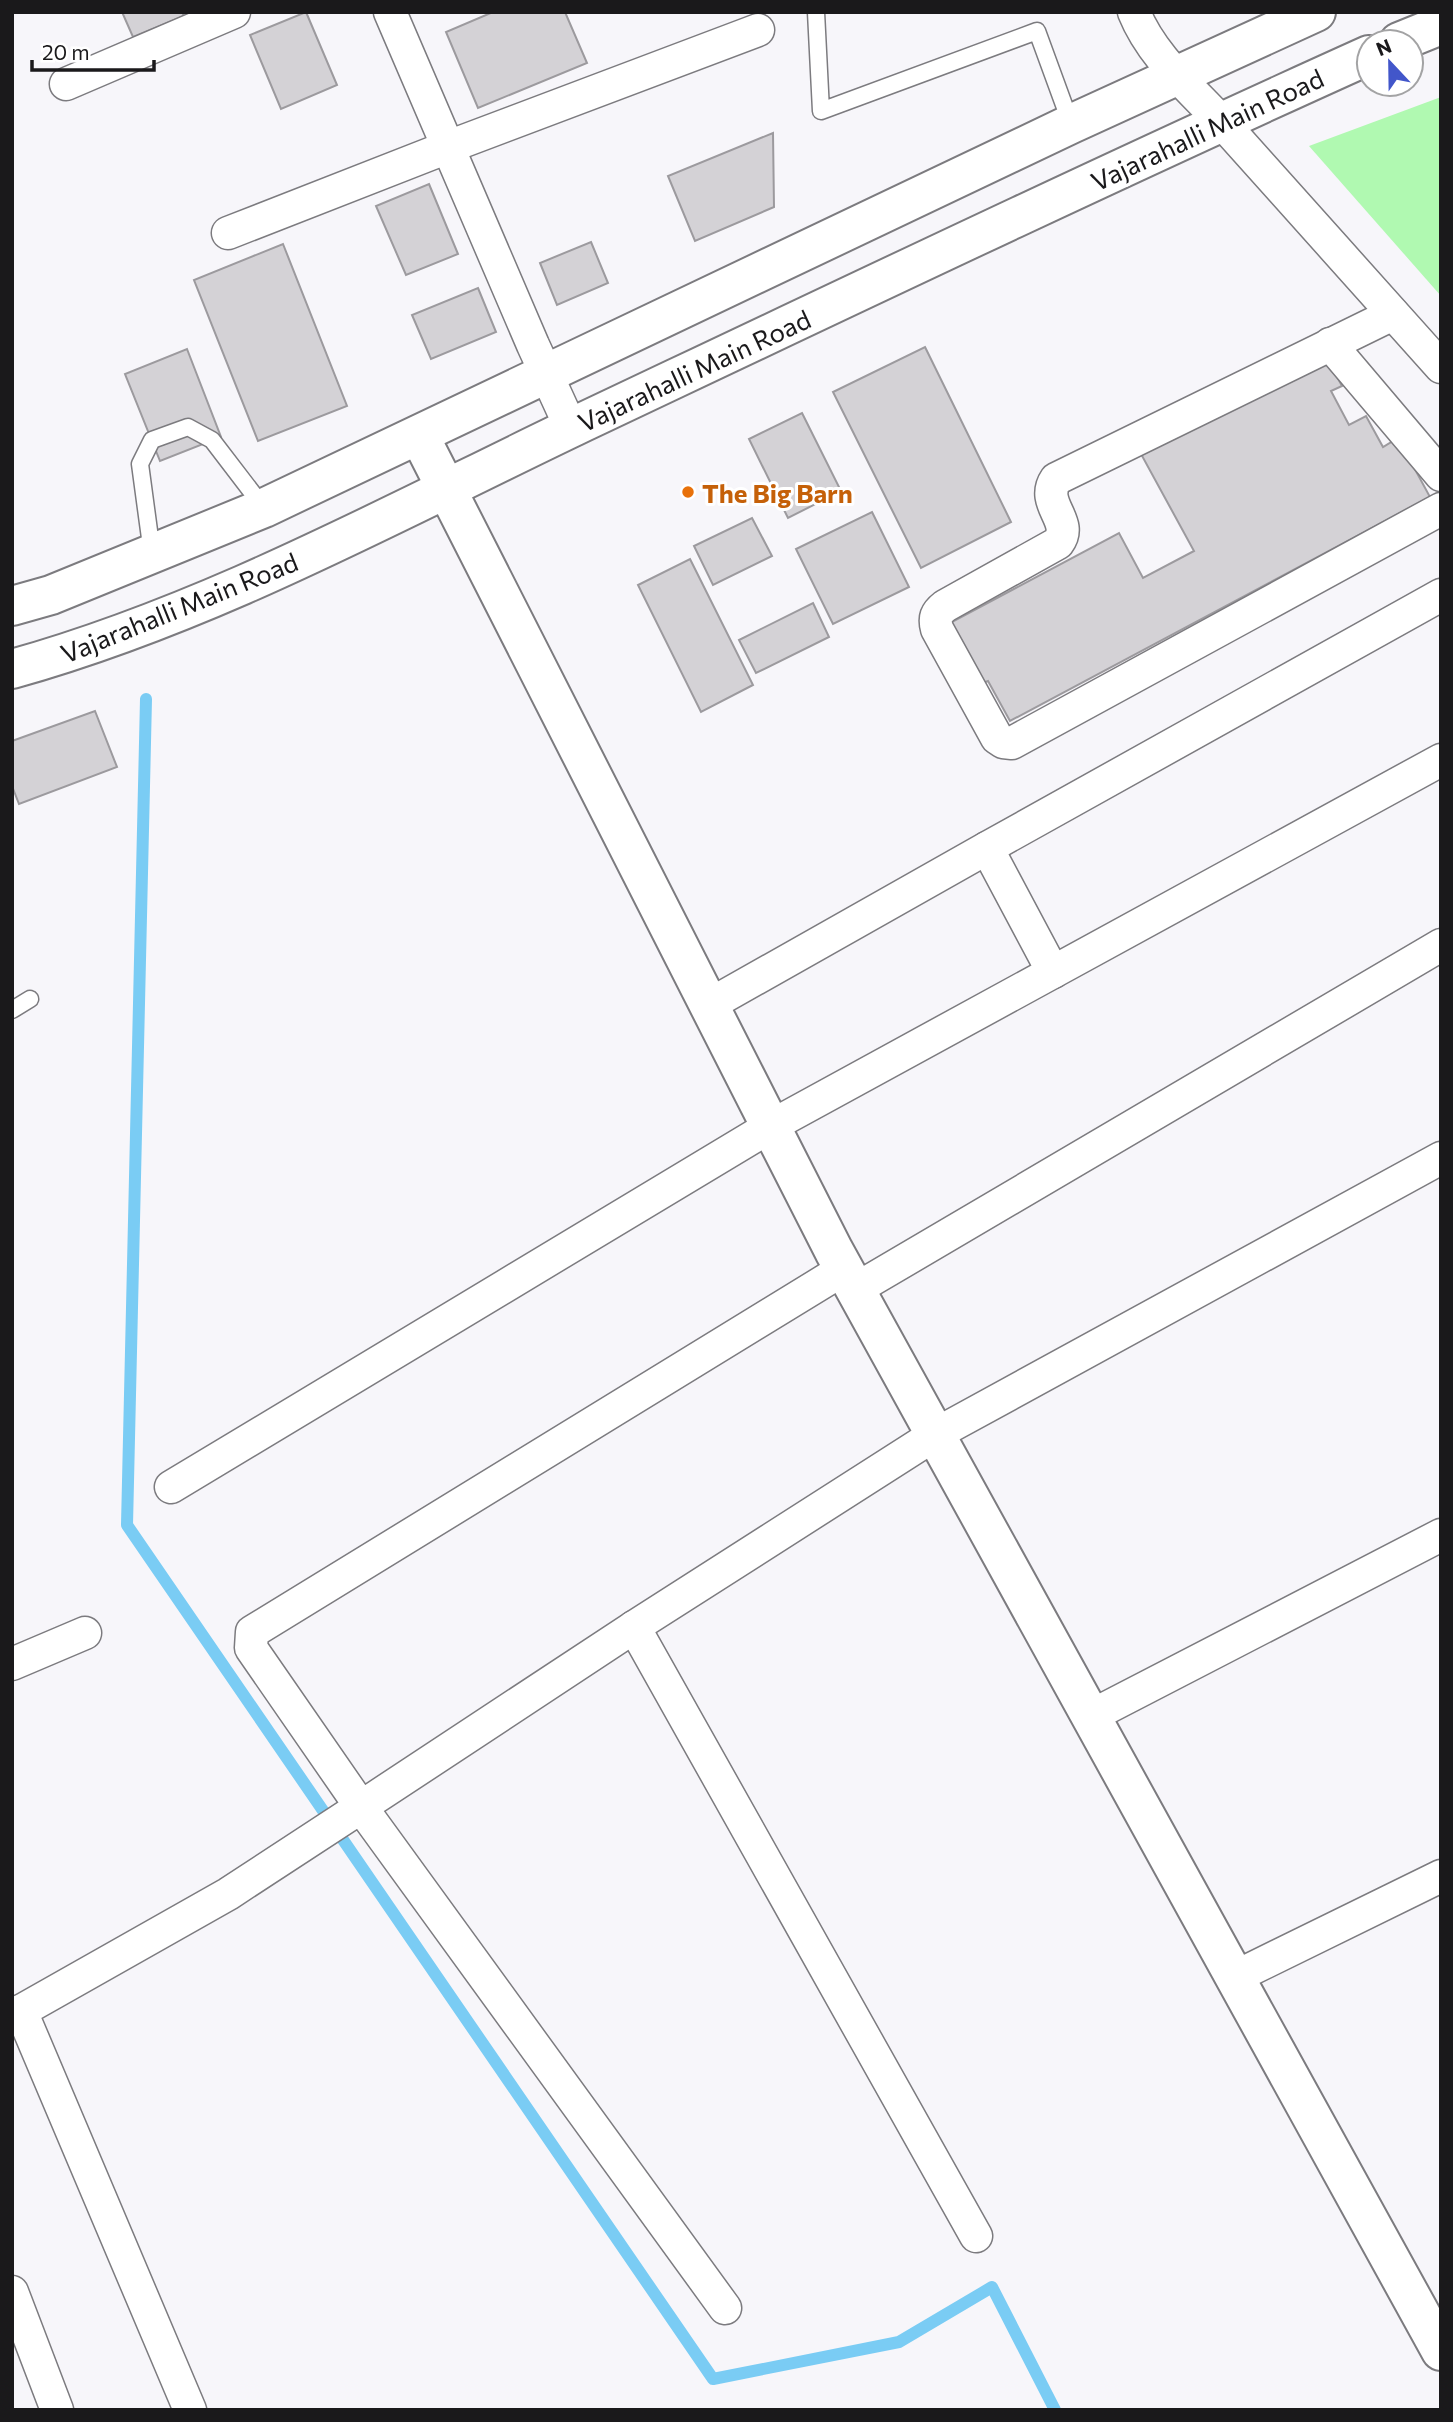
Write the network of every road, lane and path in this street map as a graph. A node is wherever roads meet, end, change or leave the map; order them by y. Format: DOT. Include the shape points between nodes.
graph roads {
  1 [pos="234,12"];
  2 [pos="390,12"];
  3 [pos="816,12"];
  4 [pos="1134,12"];
  5 [pos="1316,12"];
  6 [pos="758,30"];
  7 [pos="1355,61"];
  8 [pos="1176,75"];
  9 [pos="66,84"];
  10 [pos="1222,122"];
  11 [pos="1071,124"];
  12 [pos="448,147"];
  13 [pos="228,233"];
  14 [pos="1393,314"];
  15 [pos="1330,344"];
  16 [pos="1441,367"];
  17 [pos="546,374"];
  18 [pos="571,428"];
  19 [pos="419,435"];
  20 [pos="1441,475"];
  21 [pos="446,490"];
  22 [pos="264,508"];
  23 [pos="1441,509"];
  24 [pos="152,555"];
  25 [pos="1441,595"];
  26 [pos="12,606"];
  27 [pos="12,670"];
  28 [pos="1441,760"];
  29 [pos="987,848"];
  30 [pos="1441,945"];
  31 [pos="1053,972"];
  32 [pos="30,999"];
  33 [pos="709,1005"];
  34 [pos="12,1010"];
  35 [pos="771,1126"];
  36 [pos="1441,1158"];
  37 [pos="850,1279"];
  38 [pos="936,1434"];
  39 [pos="171,1486"];
  40 [pos="1441,1535"];
  41 [pos="634,1627"];
  42 [pos="85,1633"];
  43 [pos="12,1664"];
  44 [pos="1091,1716"];
  45 [pos="361,1807"];
  46 [pos="1441,1876"];
  47 [pos="1235,1976"];
  48 [pos="17,2012"];
  49 [pos="976,2236"];
  50 [pos="12,2292"];
  51 [pos="725,2308"];
  52 [pos="1441,2351"];
  53 [pos="57,2410"];
  54 [pos="190,2410"];
  1 -- 9 [label="street"];
  2 -- 12 [label="street"];
  3 -- 11 [label="lane" via="821,111 1037,31"];
  4 -- 8 [label="street" via="1143,33"];
  5 -- 8 [label="main road"];
  6 -- 12 [label="street"];
  7 -- 10 [label="main road, Vajarahalli Main Road"];
  8 -- 10 [label="street"];
  8 -- 11 [label="main road"];
  10 -- 14 [label="street"];
  10 -- 18 [label="main road, Vajarahalli Main Road"];
  11 -- 17 [label="main road"];
  12 -- 13 [label="street"];
  12 -- 17 [label="street"];
  14 -- 15 [label="street"];
  14 -- 16 [label="street"];
  15 -- 20 [label="street"];
  15 -- 23 [label="street" via="1056,479 1050,494 1064,529 1058,543 937,612 937,629 997,738 1012,743 1023,738"];
  17 -- 18 [label="street"];
  17 -- 19 [label="main road"];
  18 -- 21 [label="main road, Vajarahalli Main Road"];
  19 -- 21 [label="main road"];
  19 -- 22 [label="main road"];
  21 -- 27 [label="main road, Vajarahalli Main Road" via="175,612"];
  21 -- 33 [label="main road"];
  22 -- 24 [label="main road"];
  22 -- 24 [label="lane" via="212,440 188,427 152,440 140,464"];
  24 -- 26 [label="main road"];
  25 -- 29 [label="street"];
  28 -- 31 [label="street"];
  29 -- 31 [label="street"];
  29 -- 33 [label="street"];
  30 -- 37 [label="street"];
  31 -- 35 [label="street"];
  32 -- 34 [label="lane"];
  33 -- 35 [label="main road"];
  35 -- 37 [label="main road"];
  35 -- 39 [label="street"];
  36 -- 38 [label="street"];
  37 -- 38 [label="main road"];
  37 -- 45 [label="street" via="252,1632 251,1648"];
  38 -- 41 [label="street"];
  38 -- 44 [label="main road"];
  40 -- 44 [label="street"];
  41 -- 45 [label="street"];
  41 -- 49 [label="street"];
  42 -- 43 [label="street"];
  44 -- 47 [label="main road"];
  45 -- 48 [label="street" via="228,1894"];
  45 -- 51 [label="street"];
  46 -- 47 [label="street"];
  47 -- 52 [label="main road"];
  48 -- 54 [label="street"];
  50 -- 53 [label="street"];
}
